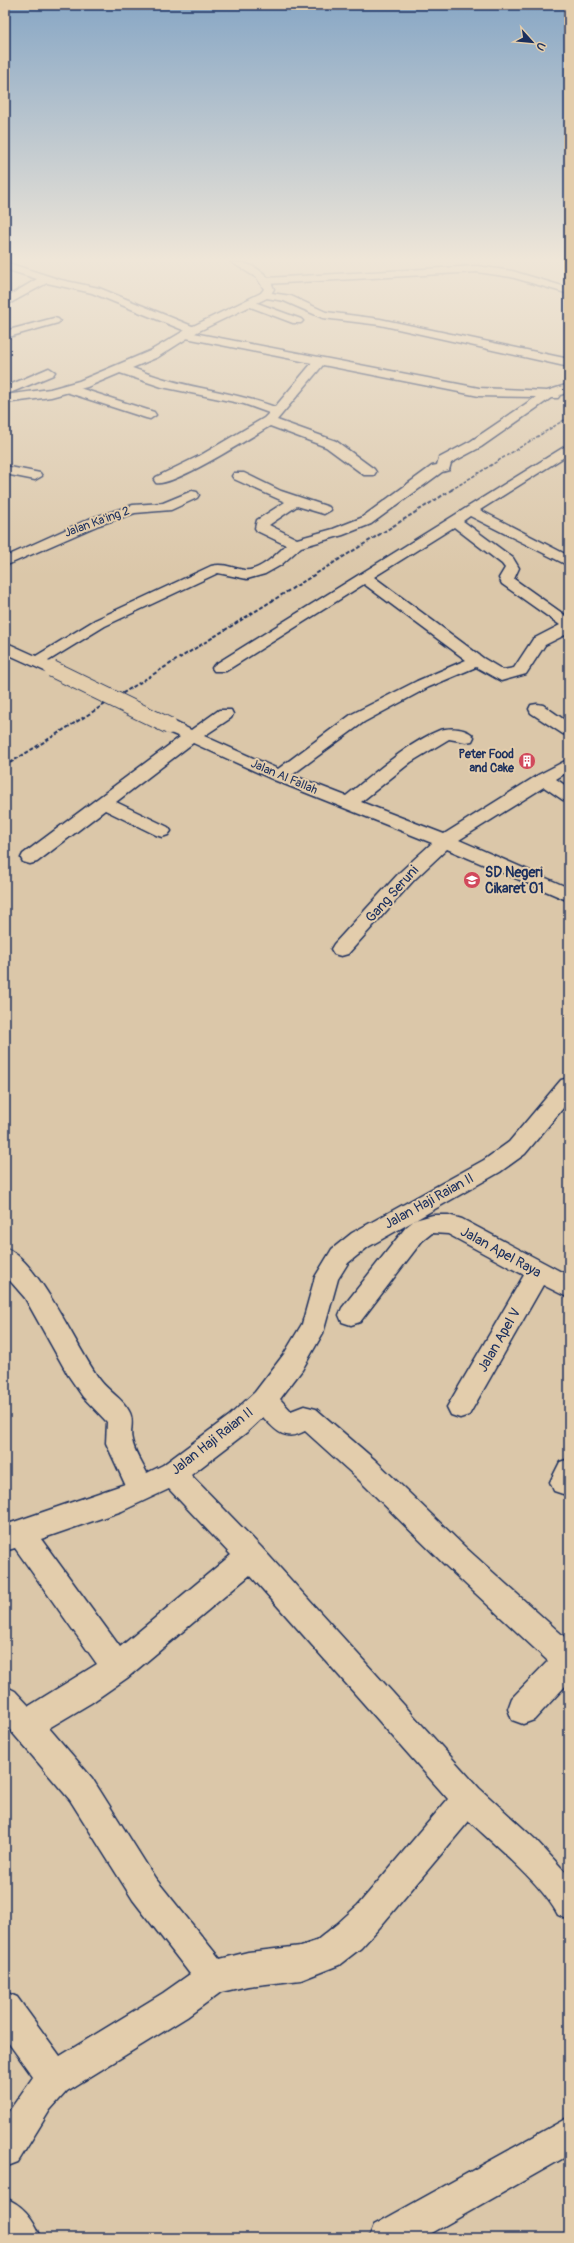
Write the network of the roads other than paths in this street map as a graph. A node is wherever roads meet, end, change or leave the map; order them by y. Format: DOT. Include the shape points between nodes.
graph roads {
  1 [pos="126,367"];
  2 [pos="316,367"];
  3 [pos="345,367"];
  4 [pos="121,369"];
  5 [pos="49,372"];
  6 [pos="5,378"];
  7 [pos="20,384"];
  8 [pos="569,388"];
  9 [pos="70,389"];
  10 [pos="5,391"];
  11 [pos="549,394"];
  12 [pos="569,397"];
  13 [pos="5,399"];
  14 [pos="150,415"];
  15 [pos="273,417"];
  16 [pos="569,448"];
  17 [pos="5,470"];
  18 [pos="368,472"];
  19 [pos="35,476"];
  20 [pos="239,476"];
  21 [pos="161,480"];
  22 [pos="192,495"];
  23 [pos="295,501"];
  24 [pos="324,510"];
  25 [pos="471,511"];
  26 [pos="455,521"];
  27 [pos="296,544"];
  28 [pos="544,548"];
  29 [pos="508,561"];
  30 [pos="5,562"];
  31 [pos="569,562"];
  32 [pos="365,577"];
  33 [pos="569,626"];
  34 [pos="5,647"];
  35 [pos="477,661"];
  36 [pos="36,662"];
  37 [pos="220,668"];
  38 [pos="537,709"];
  39 [pos="225,714"];
  40 [pos="569,730"];
  41 [pos="193,736"];
  42 [pos="466,737"];
  43 [pos="569,764"];
  44 [pos="280,776"];
  45 [pos="544,778"];
  46 [pos="569,796"];
  47 [pos="104,803"];
  48 [pos="348,803"];
  49 [pos="162,831"];
  50 [pos="445,842"];
  51 [pos="30,858"];
  52 [pos="569,894"];
  53 [pos="341,949"];
  54 [pos="569,1086"];
  55 [pos="5,1258"];
  56 [pos="538,1272"];
  57 [pos="569,1288"];
  58 [pos="351,1315"];
  59 [pos="264,1400"];
  60 [pos="460,1407"];
  61 [pos="172,1474"];
  62 [pos="141,1490"];
  63 [pos="9,1536"];
  64 [pos="251,1556"];
  65 [pos="117,1668"];
  66 [pos="5,1700"];
  67 [pos="524,1708"];
  68 [pos="26,1725"];
  69 [pos="468,1799"];
  70 [pos="569,1904"];
  71 [pos="213,1977"];
  72 [pos="5,2009"];
  73 [pos="55,2080"];
  74 [pos="569,2135"];
  75 [pos="5,2148"];
  76 [pos="387,2238"];
  1 -- 4 [label="street"];
  2 -- 15 [label="street"];
  3 -- 11 [label="street" via="479,392"];
  4 -- 9 [label="street"];
  4 -- 15 [label="street" via="166,384 247,401"];
  5 -- 7 [label="street"];
  6 -- 7 [label="street"];
  7 -- 10 [label="street"];
  8 -- 11 [label="street"];
  9 -- 13 [label="street"];
  9 -- 14 [label="street"];
  11 -- 12 [label="street"];
  11 -- 27 [label="street" via="476,444 444,462 444,467 437,469 366,521"];
  15 -- 18 [label="street" via="331,444"];
  15 -- 21 [label="street" via="206,458"];
  16 -- 25 [label="street" via="557,463"];
  17 -- 19 [label="street"];
  20 -- 23 [label="street"];
  22 -- 30 [label="street, Jalan Ka'ing 2" via="166,507 133,509 94,522"];
  23 -- 24 [label="street"];
  23 -- 27 [label="street" via="262,523 262,528"];
  25 -- 26 [label="street"];
  25 -- 28 [label="street"];
  26 -- 29 [label="street"];
  26 -- 32 [label="street"];
  27 -- 36 [label="street" via="276,562 253,574 239,574 220,568 211,572 100,623"];
  28 -- 29 [label="street"];
  28 -- 31 [label="street"];
  29 -- 33 [label="street" via="512,568 506,578 507,581"];
  32 -- 35 [label="street"];
  32 -- 37 [label="street"];
  33 -- 35 [label="street" via="539,642 525,666 517,672 498,675"];
  34 -- 36 [label="street, Jalan Al Fallah"];
  35 -- 44 [label="street" via="423,684 358,718 316,746"];
  36 -- 41 [label="street, Jalan Al Fallah, bridge"];
  38 -- 40 [label="street"];
  39 -- 41 [label="street"];
  41 -- 44 [label="street, Jalan Al Fallah"];
  41 -- 47 [label="street"];
  42 -- 48 [label="street" via="446,734 405,758"];
  43 -- 45 [label="street, Gang Seruni"];
  44 -- 48 [label="street, Jalan Al Fallah"];
  45 -- 46 [label="street"];
  45 -- 50 [label="street, Gang Seruni"];
  47 -- 49 [label="street"];
  47 -- 51 [label="street"];
  48 -- 50 [label="street, Jalan Al Fallah"];
  50 -- 52 [label="street, Jalan Al Fallah"];
  50 -- 53 [label="street, Gang Seruni" via="407,876"];
  54 -- 59 [label="street, Jalan Haji Raian II" via="517,1148 492,1166 360,1240 340,1256 327,1277 314,1326 293,1362"];
  55 -- 62 [label="street" via="34,1291 92,1389 119,1417 119,1443"];
  56 -- 57 [label="street, Jalan Apel Raya"];
  56 -- 58 [label="street, Jalan Apel Raya" via="454,1226 431,1223 414,1234"];
  56 -- 60 [label="street, Jalan Apel V"];
  59 -- 61 [label="street, Jalan Haji Raian II" via="238,1424"];
  59 -- 67 [label="street" via="287,1425 293,1425 307,1417 366,1469 560,1652 564,1662 562,1668"];
  61 -- 62 [label="street, Jalan Haji Raian II"];
  61 -- 64 [label="street"];
  62 -- 63 [label="street, Jalan Haji Raian II"];
  63 -- 65 [label="street"];
  64 -- 65 [label="street"];
  64 -- 69 [label="street"];
  65 -- 68 [label="street" via="81,1693"];
  66 -- 68 [label="street"];
  68 -- 71 [label="street" via="81,1789 144,1889"];
  69 -- 70 [label="street" via="525,1851 564,1894"];
  69 -- 71 [label="street" via="369,1916 327,1953 301,1963 248,1969"];
  71 -- 73 [label="street"];
  72 -- 73 [label="street"];
  73 -- 75 [label="street" via="38,2098"];
  74 -- 76 [label="street"];
}
